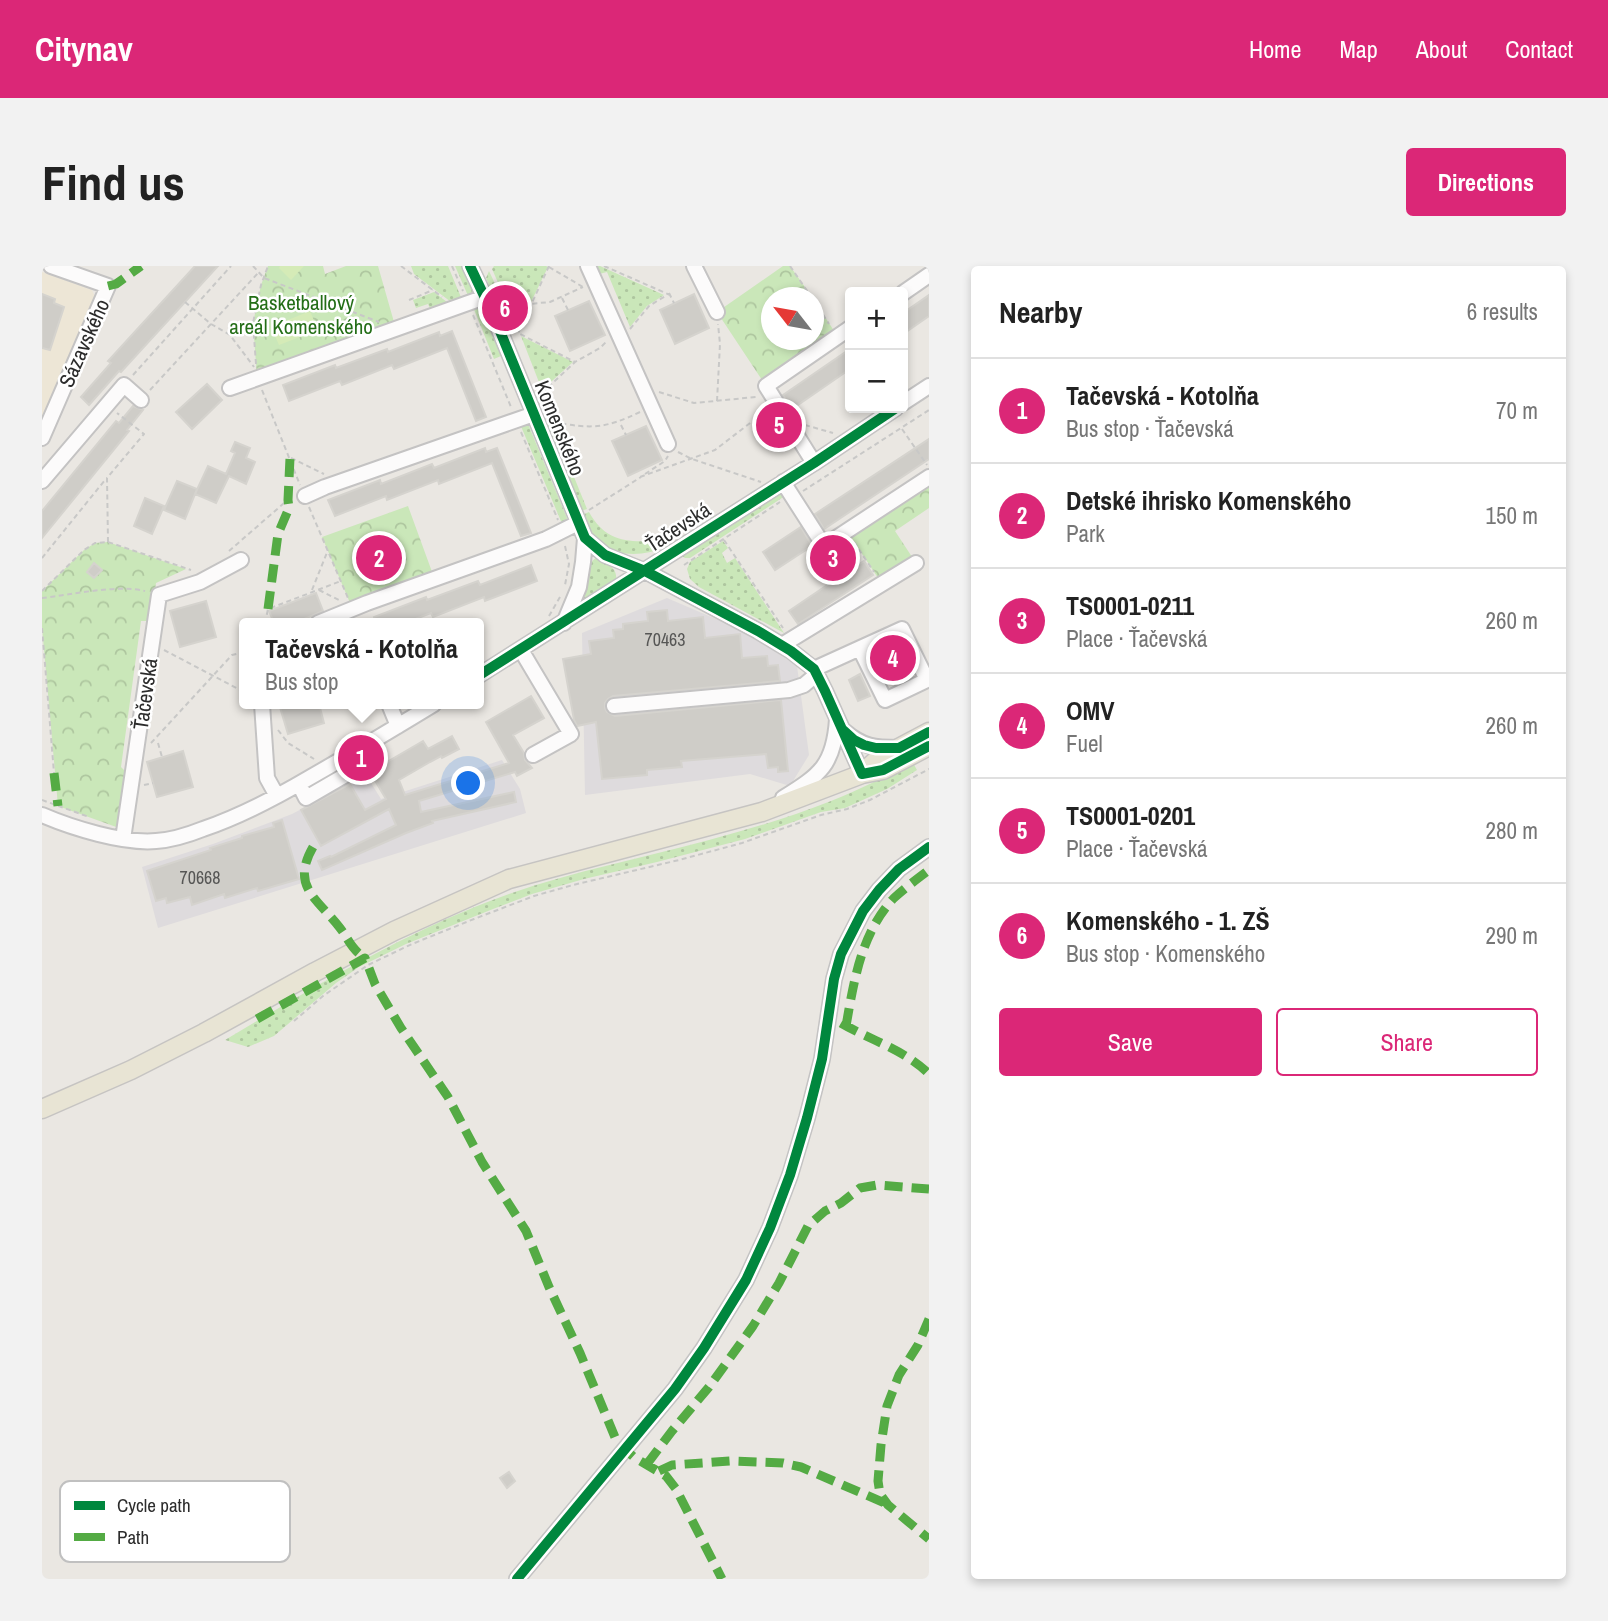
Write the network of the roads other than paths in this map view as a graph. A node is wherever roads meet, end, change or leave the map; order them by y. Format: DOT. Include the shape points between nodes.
graph roads {
  1 [pos="51,266"];
  2 [pos="588,266"];
  3 [pos="694,266"];
  4 [pos="473,267"];
  5 [pos="929,275"];
  6 [pos="908,290"];
  7 [pos="485,297"];
  8 [pos="717,312"];
  9 [pos="844,333"];
  10 [pos="929,386"];
  11 [pos="230,387"];
  12 [pos="141,400"];
  13 [pos="908,400"];
  14 [pos="888,413"];
  15 [pos="534,414"];
  16 [pos="42,438"];
  17 [pos="668,446"];
  18 [pos="814,463"];
  19 [pos="929,477"];
  20 [pos="42,481"];
  21 [pos="782,489"];
  22 [pos="300,495"];
  23 [pos="578,523"];
  24 [pos="585,538"];
  25 [pos="241,560"];
  26 [pos="916,563"];
  27 [pos="645,571"];
  28 [pos="356,617"];
  29 [pos="564,623"];
  30 [pos="785,641"];
  31 [pos="860,649"];
  32 [pos="521,650"];
  33 [pos="484,672"];
  34 [pos="815,672"];
  35 [pos="614,706"];
  36 [pos="262,709"];
  37 [pos="391,709"];
  38 [pos="426,709"];
  39 [pos="840,724"];
  40 [pos="398,726"];
  41 [pos="929,732"];
  42 [pos="929,746"];
  43 [pos="899,748"];
  44 [pos="533,755"];
  45 [pos="862,774"];
  46 [pos="277,796"];
  47 [pos="762,812"];
  48 [pos="42,815"];
  49 [pos="123,839"];
  50 [pos="929,847"];
  51 [pos="42,1109"];
  52 [pos="517,1579"];
  1 -- 16 [label="street, Sázavského" via="108,286"];
  2 -- 17 [label="street"];
  3 -- 8 [label="street"];
  4 -- 7 [label="street, Komenského"];
  5 -- 6 [label="street"];
  7 -- 11 [label="street"];
  7 -- 15 [label="street, Komenského"];
  9 -- 18 [label="street" via="766,386"];
  10 -- 13 [label="street"];
  12 -- 20 [label="street" via="124,385"];
  14 -- 18 [label="street, Ťačevská"];
  15 -- 22 [label="street, Komenského"];
  15 -- 23 [label="street, Komenského"];
  18 -- 21 [label="street, Ťačevská"];
  19 -- 21 [label="street" via="824,545"];
  21 -- 27 [label="street, Ťačevská"];
  23 -- 24 [label="street, Komenského"];
  23 -- 28 [label="street" via="546,539 367,603"];
  24 -- 27 [label="street, Komenského" via="605,555"];
  24 -- 29 [label="street" via="579,587"];
  25 -- 49 [label="street, Ťačevská" via="159,595"];
  26 -- 30 [label="street"];
  27 -- 29 [label="street, Ťačevská"];
  27 -- 30 [label="street, Komenského"];
  29 -- 32 [label="street, Ťačevská"];
  30 -- 34 [label="street, Komenského"];
  31 -- 31 [label="street" via="885,700 927,680 902,629"];
  31 -- 34 [label="street"];
  32 -- 33 [label="street, Ťačevská"];
  32 -- 44 [label="street" via="571,734"];
  34 -- 35 [label="street" via="804,685 789,690"];
  34 -- 39 [label="street"];
  36 -- 46 [label="street" via="267,778"];
  37 -- 40 [label="street"];
  38 -- 40 [label="street"];
  39 -- 43 [label="street" via="864,745"];
  39 -- 45 [label="street"];
  39 -- 47 [label="street" via="820,772"];
  40 -- 46 [label="street"];
  41 -- 43 [label="main road"];
  42 -- 45 [label="main road" via="883,770"];
  43 -- 45 [label="main road"];
  45 -- 47 [label="main road"];
  46 -- 49 [label="street" via="178,838 156,842"];
  47 -- 51 [label="main road" via="509,879 394,931 131,1070"];
  48 -- 49 [label="street"];
  50 -- 52 [label="street" via="879,890 841,954 807,1118 774,1218 746,1280 676,1389"];
}
